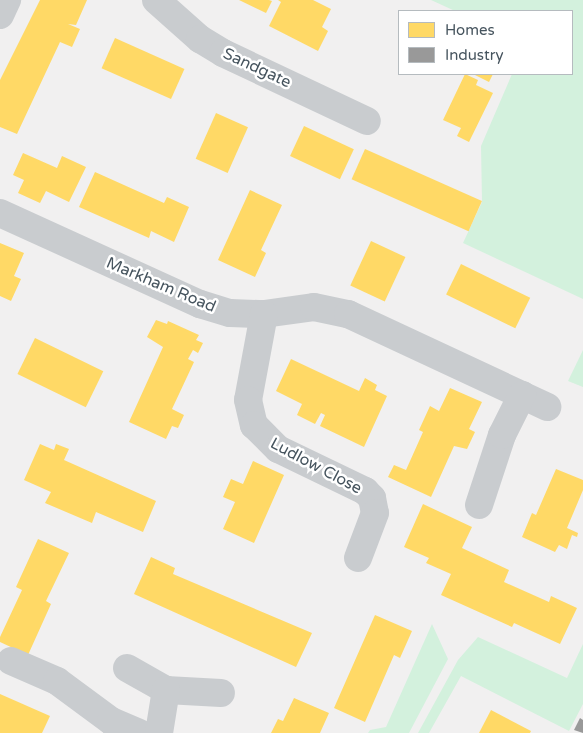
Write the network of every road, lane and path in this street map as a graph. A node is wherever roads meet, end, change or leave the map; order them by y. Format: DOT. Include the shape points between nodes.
graph roads {
  1 [pos="7,0"];
  2 [pos="156,0"];
  3 [pos="0,15"];
  4 [pos="367,121"];
  5 [pos="0,213"];
  6 [pos="264,314"];
  7 [pos="522,395"];
  8 [pos="547,407"];
  9 [pos="479,505"];
  10 [pos="358,558"];
  11 [pos="11,660"];
  12 [pos="127,668"];
  13 [pos="166,690"];
  14 [pos="221,693"];
  15 [pos="139,733"];
  16 [pos="159,733"];
  1 -- 3 [label="street"];
  2 -- 4 [label="street, Sandgate" via="200,39 222,52"];
  5 -- 6 [label="street, Markham Road" via="200,304 230,313"];
  6 -- 7 [label="street, Markham Road" via="314,307 348,314"];
  6 -- 10 [label="street, Ludlow Close" via="248,400 254,425 278,449 365,491 372,498 375,514"];
  7 -- 8 [label="street, Markham Road"];
  7 -- 9 [label="street" via="502,436"];
  11 -- 15 [label="street" via="57,681 111,721"];
  12 -- 13 [label="street"];
  13 -- 14 [label="street"];
  13 -- 16 [label="street"];
}
